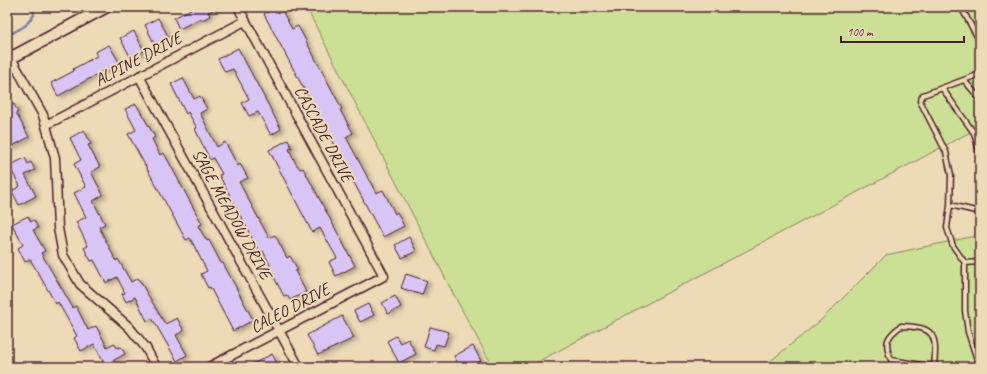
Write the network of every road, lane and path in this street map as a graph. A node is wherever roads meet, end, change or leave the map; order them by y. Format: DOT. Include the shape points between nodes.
graph roads {
  1 [pos="106,7"];
  2 [pos="238,7"];
  3 [pos="961,7"];
  4 [pos="245,21"];
  5 [pos="980,42"];
  6 [pos="9,59"];
  7 [pos="980,74"];
  8 [pos="139,76"];
  9 [pos="964,80"];
  10 [pos="942,88"];
  11 [pos="980,99"];
  12 [pos="46,125"];
  13 [pos="980,155"];
  14 [pos="950,206"];
  15 [pos="980,212"];
  16 [pos="980,262"];
  17 [pos="965,263"];
  18 [pos="384,276"];
  19 [pos="278,331"];
  20 [pos="980,366"];
  21 [pos="156,367"];
  22 [pos="209,367"];
  23 [pos="299,367"];
  24 [pos="934,367"];
  25 [pos="973,367"];
  1 -- 6 [label="main road"];
  2 -- 4 [label="street, CASCADE DRIVE"];
  3 -- 5 [label="lane"];
  4 -- 8 [label="street, ALPINE DRIVE"];
  4 -- 18 [label="street, CASCADE DRIVE"];
  6 -- 12 [label="street" via="43,114"];
  7 -- 9 [label="lane"];
  8 -- 12 [label="street, ALPINE DRIVE"];
  8 -- 19 [label="street, SAGE MEADOW DRIVE"];
  9 -- 10 [label="lane"];
  9 -- 11 [label="lane"];
  10 -- 13 [label="lane" via="974,134"];
  10 -- 14 [label="lane" via="923,95 920,101 946,152 951,176"];
  12 -- 21 [label="street" via="55,158 58,228 63,255 80,284 129,327 146,348"];
  14 -- 15 [label="lane"];
  14 -- 17 [label="lane" via="947,228 953,246"];
  16 -- 17 [label="lane"];
  17 -- 20 [label="lane" via="965,311 968,332"];
  18 -- 19 [label="street, CALEO DRIVE"];
  19 -- 22 [label="street, CALEO DRIVE"];
  19 -- 23 [label="street, SAGE MEADOW DRIVE"];
  20 -- 25 [label="lane"];
  24 -- 24 [label="lane" via="891,360 886,348 889,335 901,326 921,326 930,332 936,345"];
}
